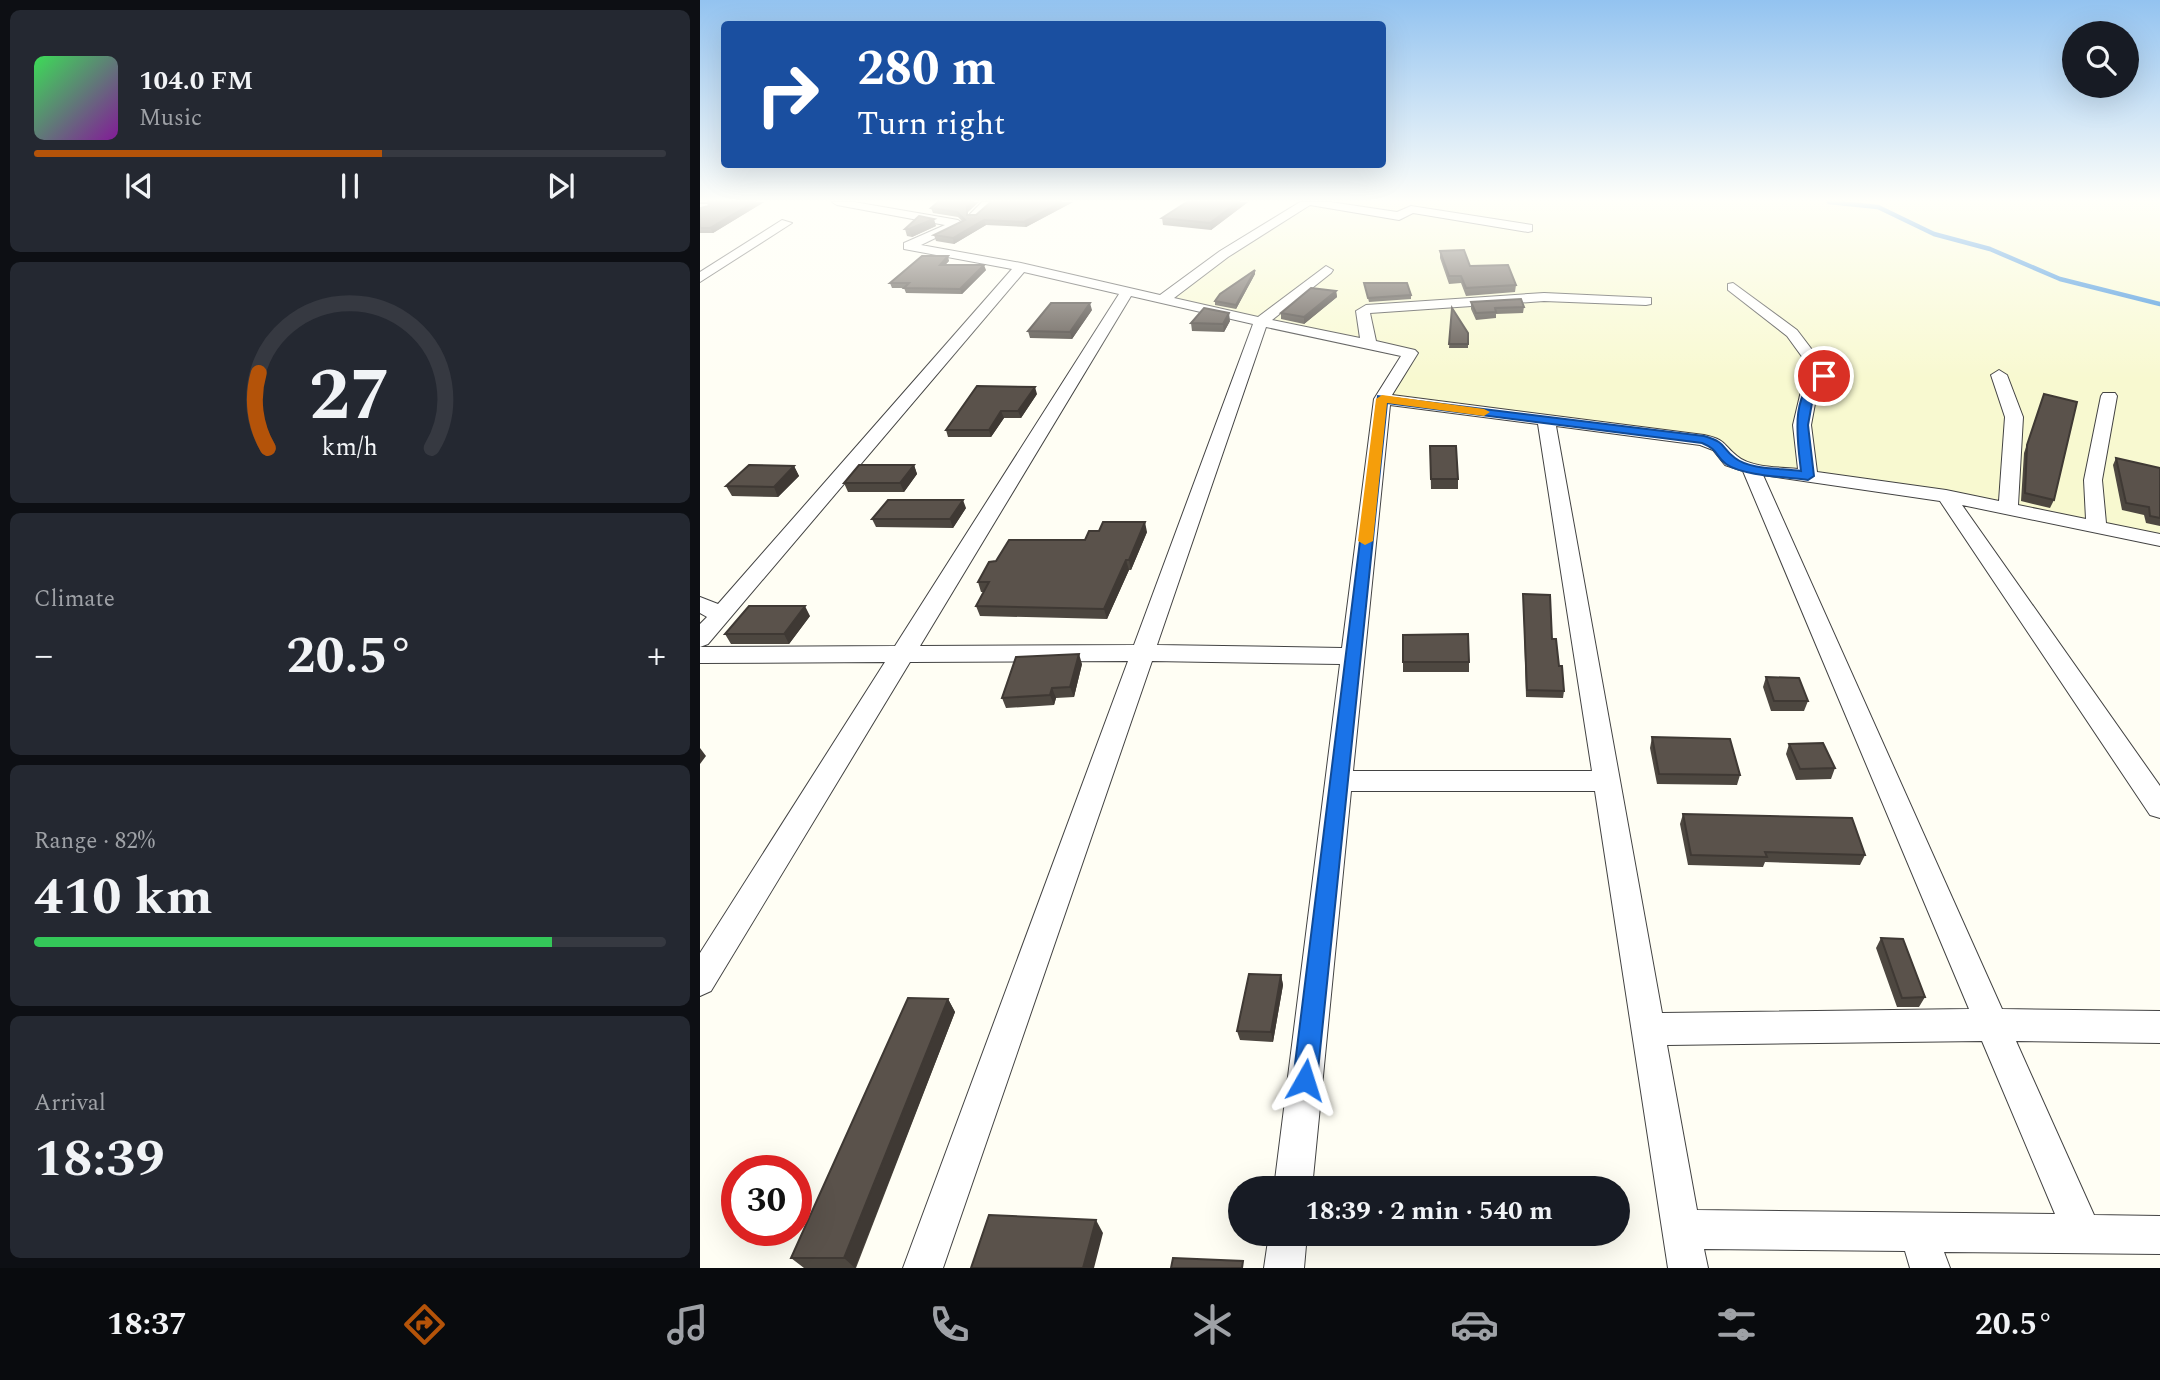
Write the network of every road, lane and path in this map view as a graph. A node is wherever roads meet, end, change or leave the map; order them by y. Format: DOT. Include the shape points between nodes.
graph roads {
  1 [pos="726,261"];
  2 [pos="990,261"];
  3 [pos="1214,261"];
  4 [pos="1021,267"];
  5 [pos="1326,270"];
  6 [pos="700,278"];
  7 [pos="1733,287"];
  8 [pos="1127,292"];
  9 [pos="1162,300"];
  10 [pos="1646,301"];
  11 [pos="1261,322"];
  12 [pos="1369,345"];
  13 [pos="1999,375"];
  14 [pos="2109,396"];
  15 [pos="1382,399"];
  16 [pos="1546,420"];
  17 [pos="1751,468"];
  18 [pos="1808,476"];
  19 [pos="1946,496"];
  20 [pos="2008,508"];
  21 [pos="2096,527"];
  22 [pos="2160,540"];
  23 [pos="700,604"];
  24 [pos="721,615"];
  25 [pos="700,639"];
  26 [pos="1143,653"];
  27 [pos="700,654"];
  28 [pos="901,655"];
  29 [pos="1352,656"];
  30 [pos="1338,781"];
  31 [pos="1607,781"];
  32 [pos="2160,807"];
  33 [pos="700,981"];
  34 [pos="1992,1025"];
  35 [pos="2160,1027"];
  36 [pos="1648,1029"];
  37 [pos="1294,1176"];
  38 [pos="1682,1229"];
  39 [pos="1918,1232"];
  40 [pos="2083,1234"];
  41 [pos="2160,1235"];
  42 [pos="1287,1246"];
  43 [pos="923,1268"];
  44 [pos="1284,1268"];
  45 [pos="1688,1268"];
  46 [pos="1930,1268"];
  1 -- 6 [label="street"];
  2 -- 4 [label="street"];
  3 -- 9 [label="street"];
  4 -- 8 [label="street"];
  4 -- 24 [label="street"];
  5 -- 11 [label="street"];
  7 -- 18 [label="street" via="1792,333 1824,376 1809,391 1802,425"];
  8 -- 9 [label="street"];
  8 -- 28 [label="street"];
  9 -- 11 [label="street"];
  10 -- 12 [label="street" via="1544,297 1366,309"];
  11 -- 12 [label="street"];
  11 -- 26 [label="street"];
  12 -- 15 [label="street" via="1410,353"];
  13 -- 20 [label="street" via="2014,417"];
  14 -- 21 [label="street" via="2093,480"];
  15 -- 16 [label="street"];
  15 -- 29 [label="street"];
  16 -- 17 [label="street" via="1704,440 1719,446 1731,461"];
  16 -- 31 [label="street"];
  17 -- 18 [label="street"];
  17 -- 34 [label="street"];
  18 -- 19 [label="street"];
  19 -- 20 [label="street"];
  19 -- 32 [label="street"];
  20 -- 21 [label="street"];
  21 -- 22 [label="street"];
  23 -- 24 [label="street"];
  24 -- 25 [label="street"];
  26 -- 28 [label="street"];
  26 -- 29 [label="street"];
  26 -- 43 [label="street"];
  27 -- 28 [label="street"];
  28 -- 33 [label="street"];
  29 -- 30 [label="street"];
  30 -- 31 [label="street"];
  30 -- 37 [label="street"];
  31 -- 36 [label="street"];
  34 -- 35 [label="street"];
  34 -- 36 [label="street"];
  34 -- 40 [label="street"];
  36 -- 38 [label="street"];
  38 -- 39 [label="street"];
  38 -- 45 [label="street"];
  39 -- 40 [label="street"];
  39 -- 46 [label="street"];
  40 -- 41 [label="street"];
  42 -- 44 [label="street"];
}
